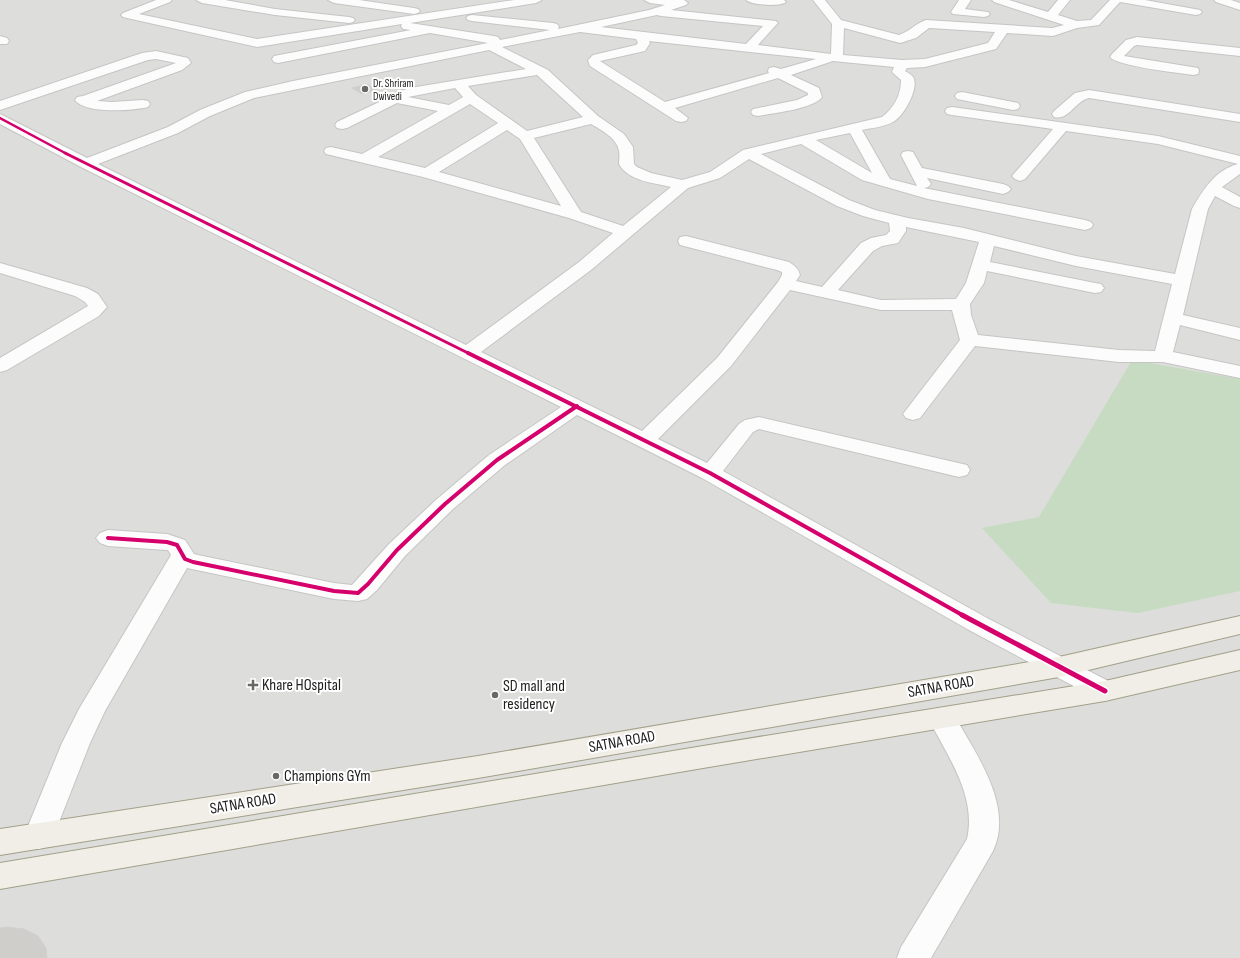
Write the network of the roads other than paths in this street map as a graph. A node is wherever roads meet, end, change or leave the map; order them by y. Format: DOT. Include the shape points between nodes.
graph roads {
  1 [pos="166,0"];
  2 [pos="202,0"];
  3 [pos="334,0"];
  4 [pos="536,0"];
  5 [pos="650,0"];
  6 [pos="695,0"];
  7 [pos="752,0"];
  8 [pos="819,0"];
  9 [pos="965,0"];
  10 [pos="998,0"];
  11 [pos="1064,0"];
  12 [pos="1116,0"];
  13 [pos="1125,0"];
  14 [pos="1183,0"];
  15 [pos="1191,0"];
  16 [pos="1220,0"];
  17 [pos="780,1"];
  18 [pos="366,2"];
  19 [pos="296,3"];
  20 [pos="448,3"];
  21 [pos="682,3"];
  22 [pos="247,7"];
  23 [pos="487,7"];
  24 [pos="1240,7"];
  25 [pos="275,12"];
  26 [pos="957,12"];
  27 [pos="652,13"];
  28 [pos="440,14"];
  29 [pos="995,14"];
  30 [pos="222,15"];
  31 [pos="1010,15"];
  32 [pos="182,16"];
  33 [pos="935,17"];
  34 [pos="1054,17"];
  35 [pos="480,19"];
  36 [pos="253,21"];
  37 [pos="772,22"];
  38 [pos="163,23"];
  39 [pos="380,23"];
  40 [pos="838,24"];
  41 [pos="1076,25"];
  42 [pos="239,26"];
  43 [pos="977,28"];
  44 [pos="577,29"];
  45 [pos="1003,29"];
  46 [pos="434,30"];
  47 [pos="218,34"];
  48 [pos="640,36"];
  49 [pos="899,42"];
  50 [pos="507,43"];
  51 [pos="491,46"];
  52 [pos="729,46"];
  53 [pos="749,48"];
  54 [pos="1240,52"];
  55 [pos="952,56"];
  56 [pos="837,58"];
  57 [pos="278,59"];
  58 [pos="896,63"];
  59 [pos="539,71"];
  60 [pos="1193,71"];
  61 [pos="780,75"];
  62 [pos="458,84"];
  63 [pos="53,89"];
  64 [pos="962,96"];
  65 [pos="471,98"];
  66 [pos="395,99"];
  67 [pos="83,101"];
  68 [pos="143,104"];
  69 [pos="0,106"];
  70 [pos="663,107"];
  71 [pos="451,110"];
  72 [pos="952,111"];
  73 [pos="758,112"];
  74 [pos="681,118"];
  75 [pos="1240,118"];
  76 [pos="593,120"];
  77 [pos="1065,123"];
  78 [pos="507,124"];
  79 [pos="342,125"];
  80 [pos="9,128"];
  81 [pos="854,128"];
  82 [pos="524,136"];
  83 [pos="803,139"];
  84 [pos="331,151"];
  85 [pos="748,153"];
  86 [pos="908,154"];
  87 [pos="364,159"];
  88 [pos="1240,160"];
  89 [pos="86,164"];
  90 [pos="1240,168"];
  91 [pos="916,171"];
  92 [pos="427,173"];
  93 [pos="1020,176"];
  94 [pos="884,182"];
  95 [pos="683,185"];
  96 [pos="1213,188"];
  97 [pos="1003,189"];
  98 [pos="1240,203"];
  99 [pos="936,211"];
  100 [pos="575,216"];
  101 [pos="898,220"];
  102 [pos="1085,225"];
  103 [pos="625,232"];
  104 [pos="988,239"];
  105 [pos="686,242"];
  106 [pos="981,265"];
  107 [pos="0,268"];
  108 [pos="1182,281"];
  109 [pos="786,284"];
  110 [pos="1095,288"];
  111 [pos="826,293"];
  112 [pos="961,304"];
  113 [pos="1173,318"];
  114 [pos="1240,334"];
  115 [pos="970,340"];
  116 [pos="469,352"];
  117 [pos="1163,356"];
  118 [pos="0,366"];
  119 [pos="1240,372"];
  120 [pos="577,406"];
  121 [pos="913,414"];
  122 [pos="645,440"];
  123 [pos="959,470"];
  124 [pos="710,473"];
  125 [pos="108,538"];
  126 [pos="183,554"];
  127 [pos="1240,625"];
  128 [pos="1240,660"];
  129 [pos="1059,667"];
  130 [pos="1105,691"];
  131 [pos="942,718"];
  132 [pos="40,836"];
  133 [pos="0,842"];
  134 [pos="0,876"];
  135 [pos="913,958"];
  1 -- 38 [label="street" via="127,15"];
  2 -- 22 [label="street"];
  3 -- 18 [label="street"];
  4 -- 23 [label="street"];
  5 -- 21 [label="street"];
  6 -- 21 [label="street"];
  7 -- 17 [label="street"];
  8 -- 40 [label="street"];
  9 -- 26 [label="street"];
  10 -- 34 [label="street"];
  11 -- 34 [label="street"];
  12 -- 41 [label="street" via="1095,23"];
  13 -- 15 [label="street" via="1196,12"];
  14 -- 15 [label="street"];
  16 -- 24 [label="street"];
  17 -- 37 [label="street"];
  18 -- 28 [label="street"];
  19 -- 25 [label="street"];
  20 -- 23 [label="street"];
  21 -- 27 [label="street"];
  22 -- 25 [label="street"];
  22 -- 30 [label="street"];
  23 -- 28 [label="street"];
  25 -- 36 [label="street"];
  25 -- 39 [label="street"];
  26 -- 29 [label="street"];
  26 -- 33 [label="street"];
  27 -- 37 [label="street"];
  27 -- 44 [label="street"];
  28 -- 35 [label="street"];
  28 -- 39 [label="street"];
  31 -- 34 [label="street"];
  32 -- 38 [label="street"];
  33 -- 43 [label="street"];
  33 -- 49 [label="street"];
  34 -- 41 [label="street"];
  35 -- 44 [label="street"];
  35 -- 46 [label="street"];
  37 -- 53 [label="street"];
  38 -- 47 [label="street"];
  39 -- 46 [label="street"];
  39 -- 47 [label="street" via="258,43"];
  40 -- 49 [label="street"];
  40 -- 56 [label="street"];
  41 -- 45 [label="street" via="1053,32"];
  42 -- 47 [label="street"];
  43 -- 45 [label="street"];
  43 -- 55 [label="street"];
  44 -- 48 [label="street"];
  44 -- 50 [label="street"];
  45 -- 55 [label="street" via="992,46"];
  46 -- 50 [label="street"];
  46 -- 57 [label="street"];
  48 -- 52 [label="street"];
  48 -- 70 [label="street" via="644,43 641,48 593,61"];
  49 -- 55 [label="street" via="915,50"];
  49 -- 58 [label="street"];
  50 -- 51 [label="street"];
  51 -- 59 [label="street"];
  51 -- 89 [label="street" via="250,95 205,113 173,130"];
  52 -- 53 [label="street"];
  52 -- 61 [label="street"];
  53 -- 56 [label="street"];
  54 -- 60 [label="street" via="1137,41 1130,43 1116,56 1123,60"];
  55 -- 58 [label="street" via="925,63"];
  56 -- 58 [label="street"];
  56 -- 61 [label="street"];
  58 -- 81 [label="street" via="898,72 908,81 896,112 886,120"];
  59 -- 62 [label="street"];
  59 -- 76 [label="street"];
  61 -- 70 [label="street"];
  61 -- 73 [label="street" via="810,89 814,92 814,97 800,103"];
  62 -- 65 [label="street"];
  62 -- 66 [label="street" via="410,92"];
  63 -- 67 [label="street"];
  63 -- 67 [label="street" via="146,56 156,55 185,63"];
  63 -- 69 [label="street"];
  64 -- 77 [label="street"];
  65 -- 71 [label="street"];
  65 -- 78 [label="street"];
  66 -- 71 [label="street"];
  66 -- 79 [label="street"];
  67 -- 68 [label="street" via="112,108"];
  70 -- 74 [label="street"];
  71 -- 87 [label="street"];
  72 -- 77 [label="street"];
  75 -- 77 [label="street" via="1089,94 1080,96"];
  76 -- 82 [label="street"];
  76 -- 95 [label="street" via="621,139 627,153 625,162 628,168 637,173"];
  77 -- 88 [label="street" via="1158,140"];
  77 -- 93 [label="street"];
  78 -- 82 [label="street"];
  78 -- 92 [label="street"];
  80 -- 89 [label="street"];
  81 -- 83 [label="street"];
  81 -- 94 [label="street"];
  82 -- 100 [label="street"];
  83 -- 85 [label="street"];
  83 -- 94 [label="street" via="867,177"];
  84 -- 87 [label="street"];
  85 -- 95 [label="street" via="715,175"];
  85 -- 101 [label="street" via="843,203"];
  86 -- 91 [label="street"];
  87 -- 92 [label="street"];
  89 -- 116 [label="street"];
  90 -- 96 [label="street" via="1219,180"];
  91 -- 97 [label="street"];
  91 -- 99 [label="street"];
  92 -- 100 [label="street"];
  94 -- 99 [label="street"];
  95 -- 103 [label="street"];
  96 -- 98 [label="street"];
  96 -- 108 [label="street" via="1200,209"];
  99 -- 101 [label="street"];
  99 -- 102 [label="street"];
  99 -- 104 [label="street"];
  100 -- 103 [label="street"];
  101 -- 111 [label="street" via="898,231 892,239 867,247"];
  103 -- 116 [label="street" via="585,266"];
  104 -- 106 [label="street"];
  104 -- 108 [label="street" via="1076,261"];
  105 -- 109 [label="street" via="783,266 790,270 791,275"];
  106 -- 110 [label="street"];
  106 -- 112 [label="street" via="975,283"];
  107 -- 118 [label="street" via="81,292 92,298 98,307"];
  108 -- 113 [label="street"];
  109 -- 111 [label="street"];
  109 -- 122 [label="street" via="724,362"];
  111 -- 112 [label="street" via="892,306"];
  112 -- 115 [label="street"];
  113 -- 114 [label="street"];
  113 -- 117 [label="street"];
  115 -- 117 [label="street" via="1119,356"];
  115 -- 121 [label="street"];
  116 -- 120 [label="street"];
  117 -- 119 [label="street"];
  120 -- 122 [label="street"];
  120 -- 126 [label="street" via="497,460 445,504 397,550 358,593 334,591 193,562 185,559"];
  122 -- 124 [label="street"];
  123 -- 124 [label="street" via="760,423 746,428"];
  124 -- 129 [label="street"];
  125 -- 126 [label="street" via="167,542 177,545"];
  126 -- 132 [label="street" via="93,709 76,743"];
  127 -- 129 [label="main road, SATNA ROAD"];
  128 -- 130 [label="main road"];
  129 -- 130 [label="street"];
  129 -- 132 [label="main road, SATNA ROAD" via="478,767"];
  130 -- 131 [label="main road"];
  131 -- 134 [label="main road"];
  131 -- 135 [label="street" via="973,778 983,804 985,823 982,842"];
  132 -- 133 [label="main road, SATNA ROAD"];
}
